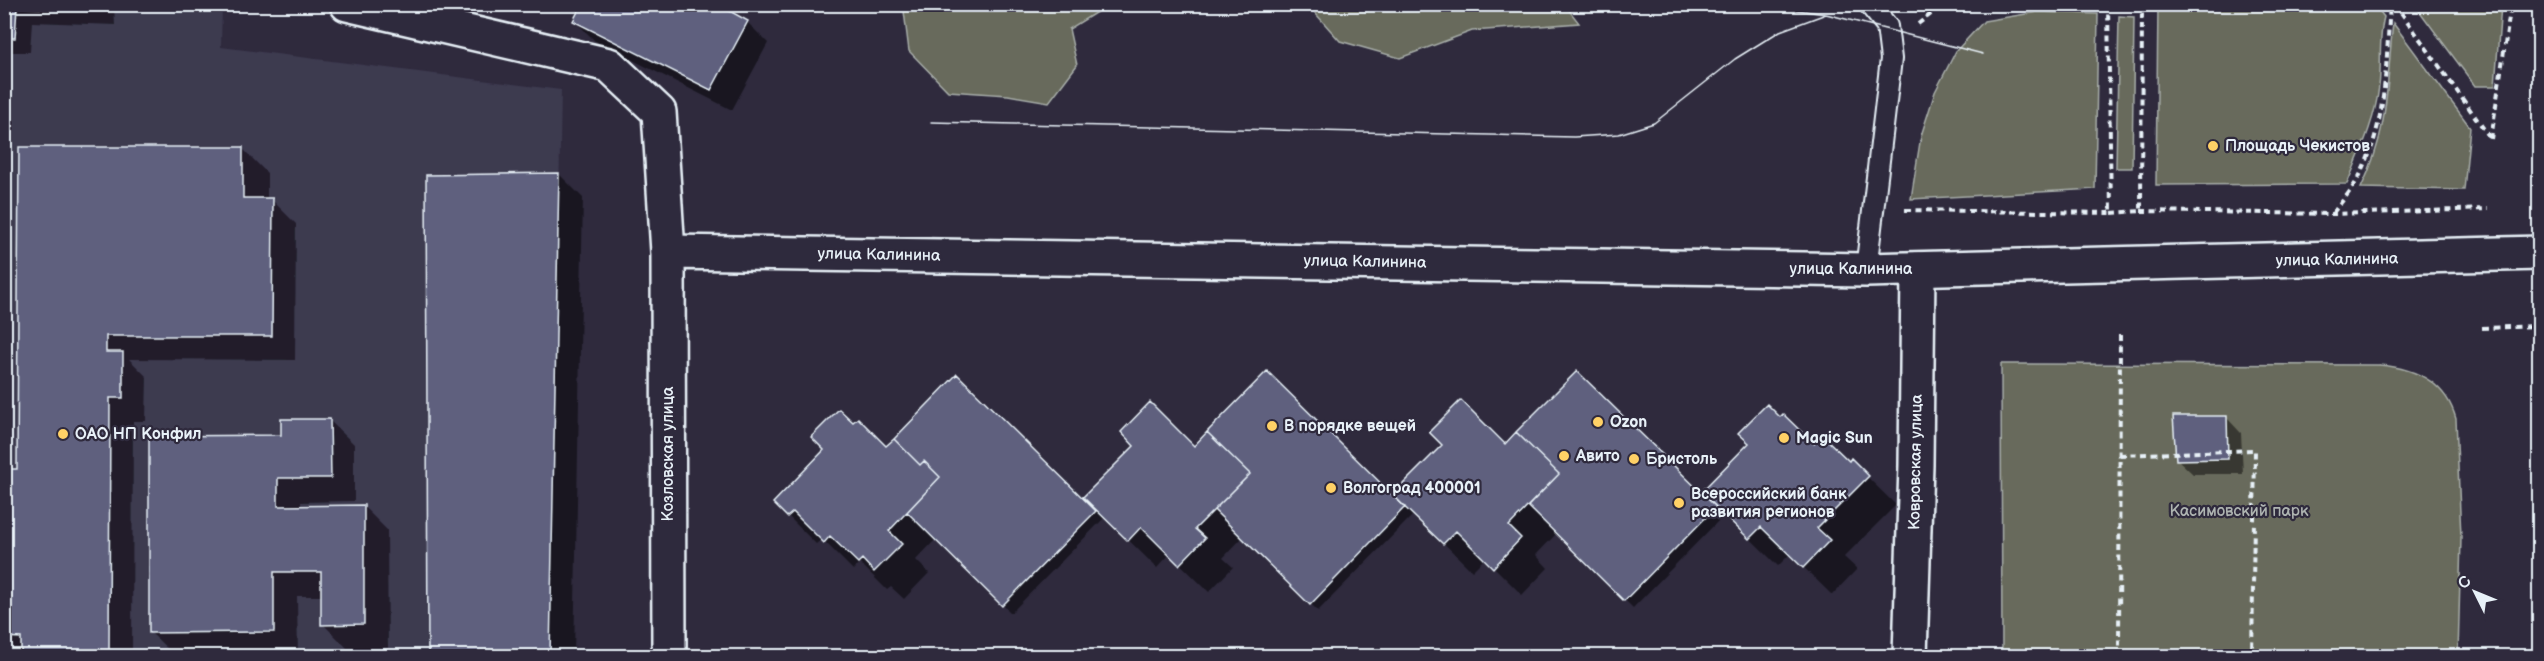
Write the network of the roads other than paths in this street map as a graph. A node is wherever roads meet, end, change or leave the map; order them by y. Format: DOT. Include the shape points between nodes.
graph roads {
  1 [pos="347,4"];
  2 [pos="1869,4"];
  3 [pos="668,252"];
  4 [pos="2540,253"];
  5 [pos="1866,270"];
  6 [pos="1918,270"];
  7 [pos="669,657"];
  8 [pos="1910,657"];
  1 -- 3 [label="street" via="609,65 659,112"];
  2 -- 5 [label="lane" via="1887,26 1891,59"];
  3 -- 5 [label="street, улица Калинина"];
  3 -- 7 [label="street, Козловская улица"];
  4 -- 6 [label="street, улица Калинина"];
  5 -- 6 [label="street, улица Калинина"];
  6 -- 8 [label="street, Ковровская улица"];
}
